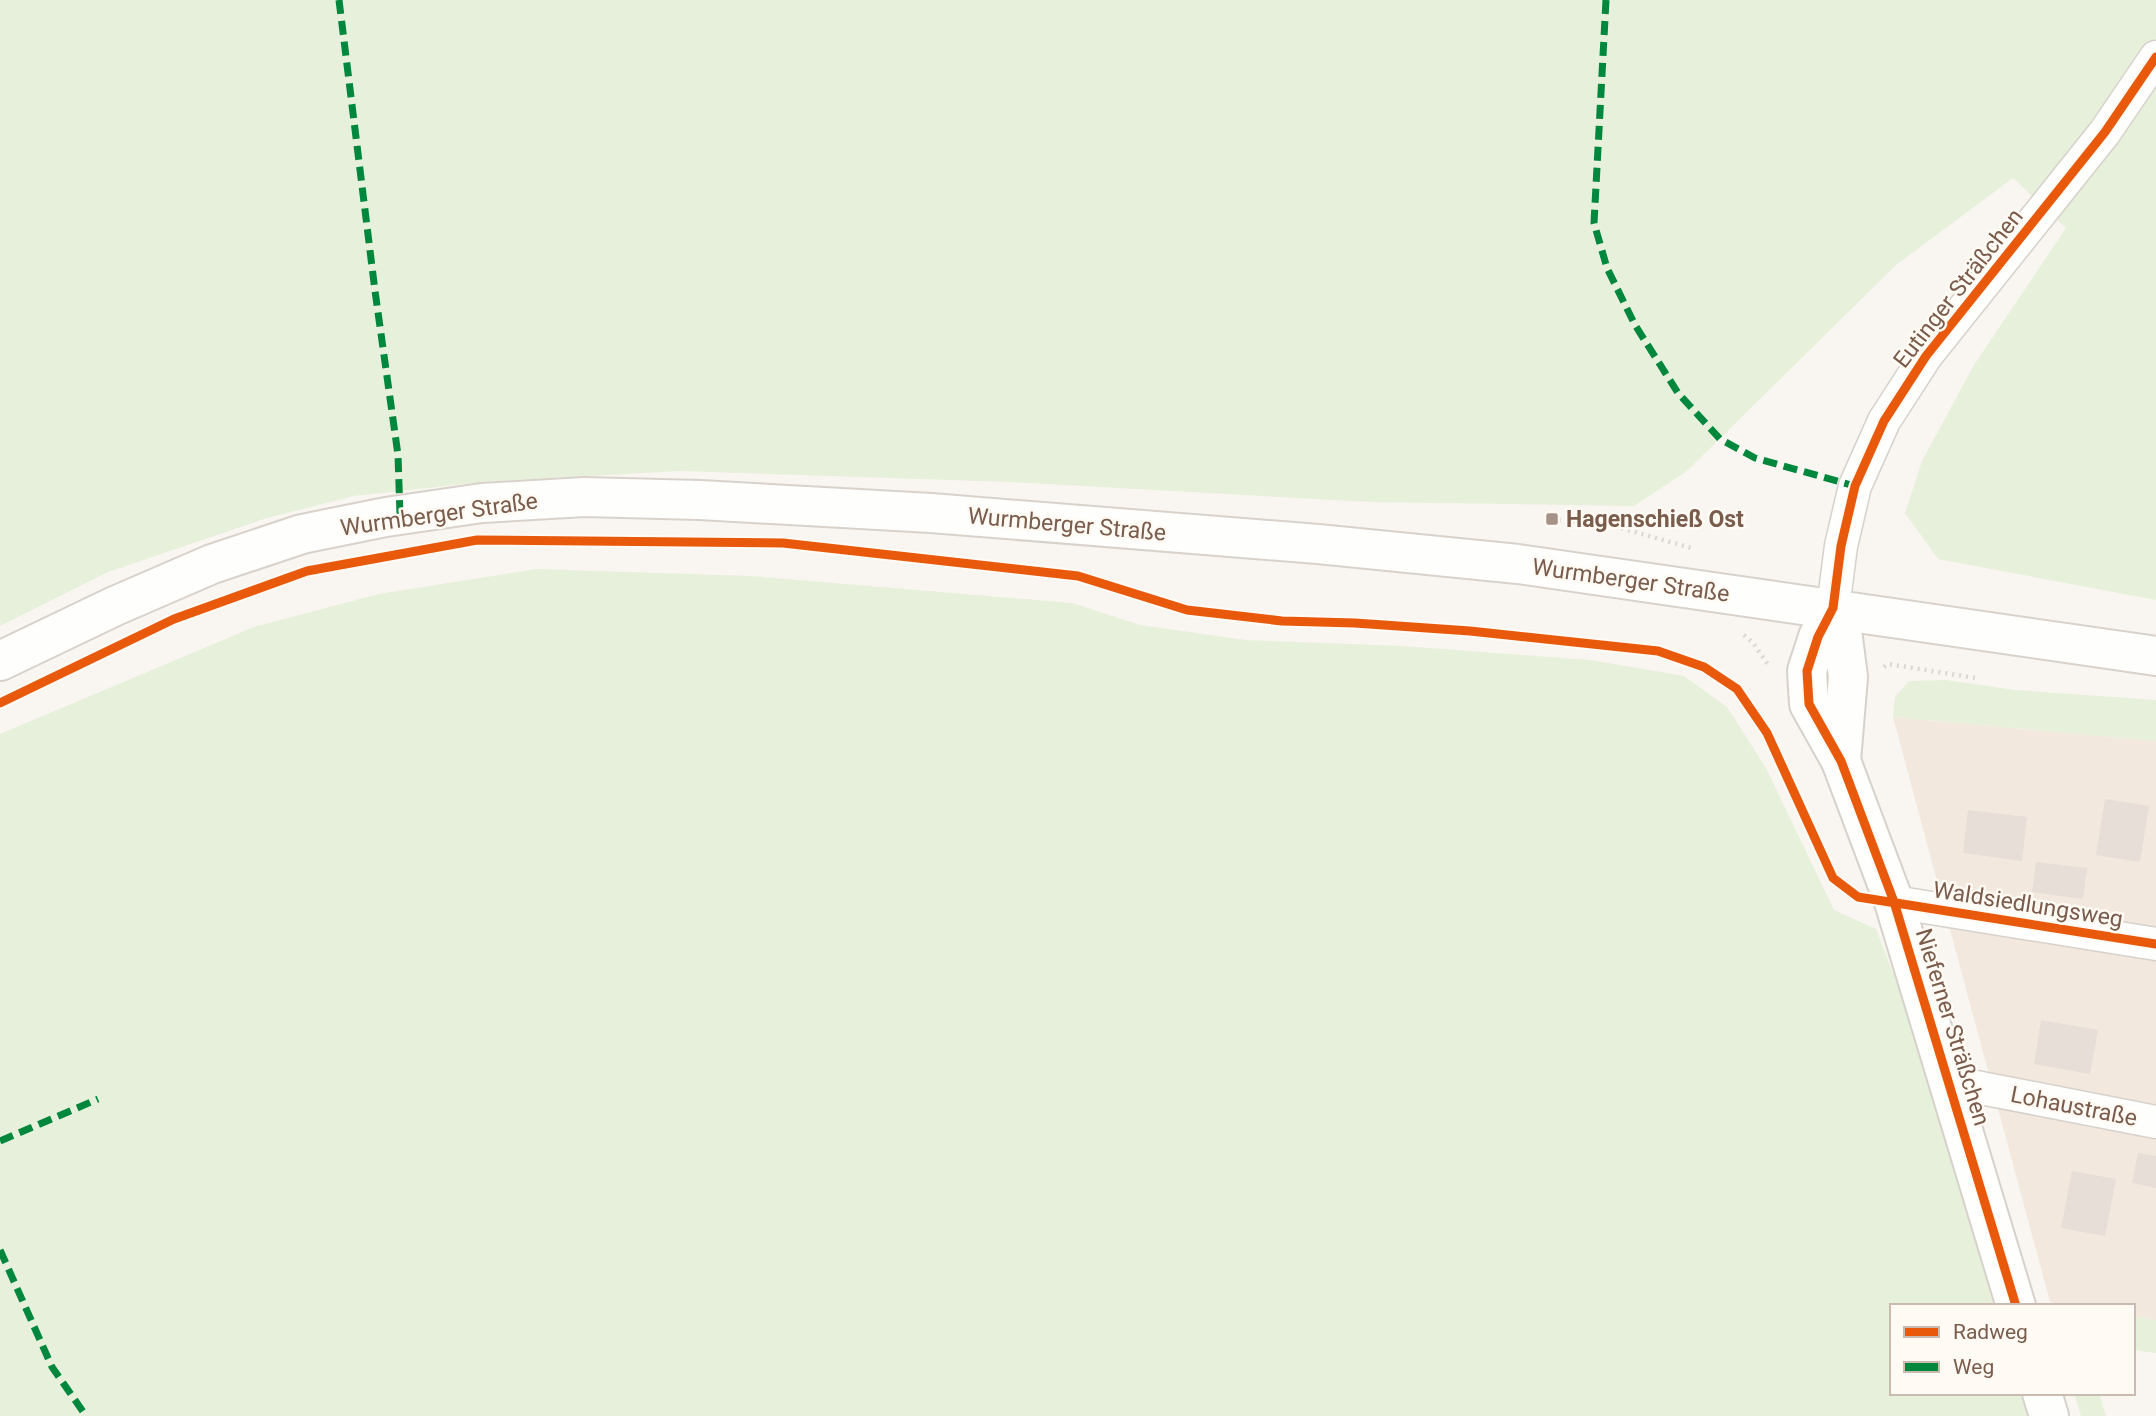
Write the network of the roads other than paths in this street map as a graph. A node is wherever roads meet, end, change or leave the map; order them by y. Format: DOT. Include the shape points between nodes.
graph roads {
  1 [pos="2156,57"];
  2 [pos="1833,608"];
  3 [pos="2156,656"];
  4 [pos="0,661"];
  5 [pos="1841,761"];
  6 [pos="1894,902"];
  7 [pos="2156,944"];
  8 [pos="1950,1082"];
  9 [pos="2156,1122"];
  10 [pos="2016,1304"];
  11 [pos="2043,1395"];
  12 [pos="2049,1416"];
  1 -- 2 [label="street, Eutinger Sträßchen" via="2105,132 1926,356 1884,421 1855,486"];
  2 -- 3 [label="main road, Wurmberger Straße"];
  2 -- 4 [label="main road, Wurmberger Straße" via="1518,564 1318,544 931,513 584,497 482,503 302,534 212,564"];
  2 -- 5 [label="main road, Nieferner Sträßchen" via="1848,677"];
  2 -- 5 [label="main road, Nieferner Sträßchen" via="1807,671 1809,704"];
  5 -- 6 [label="main road, Nieferner Sträßchen"];
  6 -- 7 [label="street, Waldsiedlungsweg"];
  6 -- 8 [label="main road, Nieferner Sträßchen"];
  8 -- 9 [label="street, Lohaustraße"];
  8 -- 10 [label="main road, Nieferner Sträßchen"];
  11 -- 12 [label="main road"];
}
